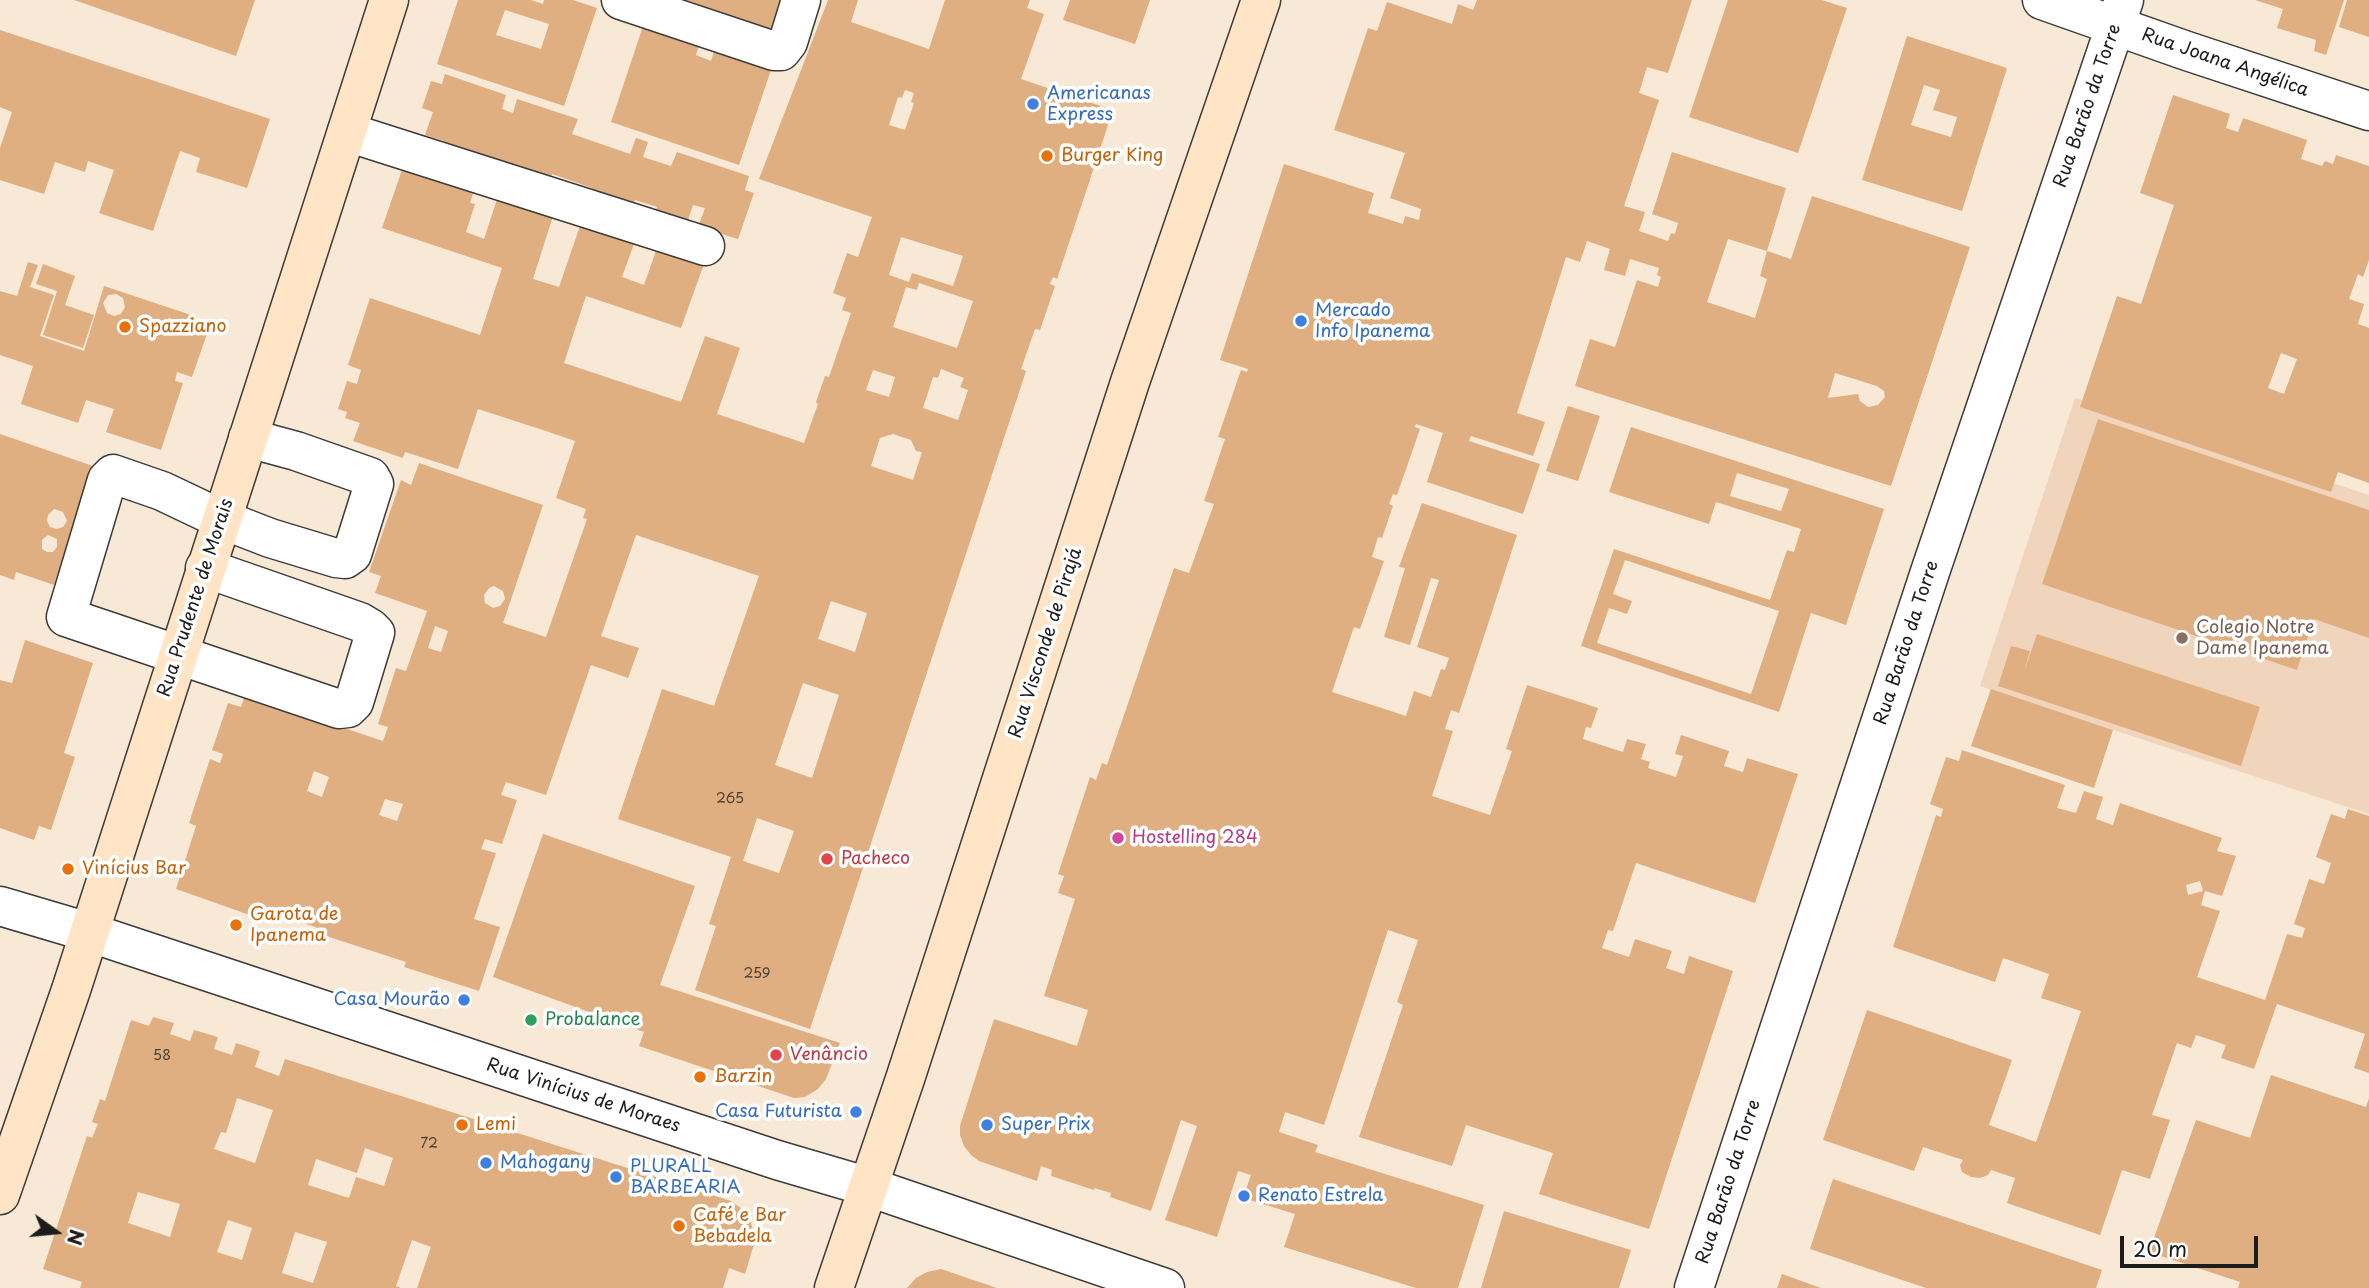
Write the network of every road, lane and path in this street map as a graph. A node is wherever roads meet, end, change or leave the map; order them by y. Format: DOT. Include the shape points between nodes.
graph roads {
  1 [pos="389,0"];
  2 [pos="621,0"];
  3 [pos="801,0"];
  4 [pos="1261,0"];
  5 [pos="2042,0"];
  6 [pos="2119,13"];
  7 [pos="2369,111"];
  8 [pos="347,132"];
  9 [pos="705,246"];
  10 [pos="248,438"];
  11 [pos="221,519"];
  12 [pos="205,568"];
  13 [pos="177,655"];
  14 [pos="0,906"];
  15 [pos="88,932"];
  16 [pos="869,1188"];
  17 [pos="0,1195"];
  18 [pos="834,1288"];
  19 [pos="1166,1288"];
  20 [pos="1694,1288"];
  1 -- 8 [label="main road, Rua Prudente de Morais"];
  2 -- 3 [label="street" via="781,51"];
  4 -- 16 [label="main road, Rua Visconde de Pirajá" via="1129,382"];
  5 -- 6 [label="street, Rua Joana Angélica"];
  6 -- 7 [label="street, Rua Joana Angélica"];
  6 -- 20 [label="street, Rua Barão da Torre"];
  8 -- 9 [label="street"];
  8 -- 10 [label="main road, Rua Prudente de Morais"];
  10 -- 11 [label="main road, Rua Prudente de Morais"];
  10 -- 11 [label="street" via="370,477 374,484 352,554 336,558"];
  11 -- 12 [label="main road, Rua Prudente de Morais"];
  11 -- 13 [label="street" via="123,477 113,474 107,480 66,617"];
  12 -- 13 [label="main road, Rua Prudente de Morais"];
  12 -- 13 [label="street" via="370,628 375,633 354,702 339,709"];
  13 -- 15 [label="main road, Rua Prudente de Morais"];
  14 -- 15 [label="street, Rua Vinícius de Moraes"];
  15 -- 16 [label="street, Rua Vinícius de Moraes"];
  15 -- 17 [label="main road, Rua Prudente de Morais"];
  16 -- 18 [label="main road, Rua Visconde de Pirajá"];
  16 -- 19 [label="street, Rua Vinícius de Moraes"];
}
